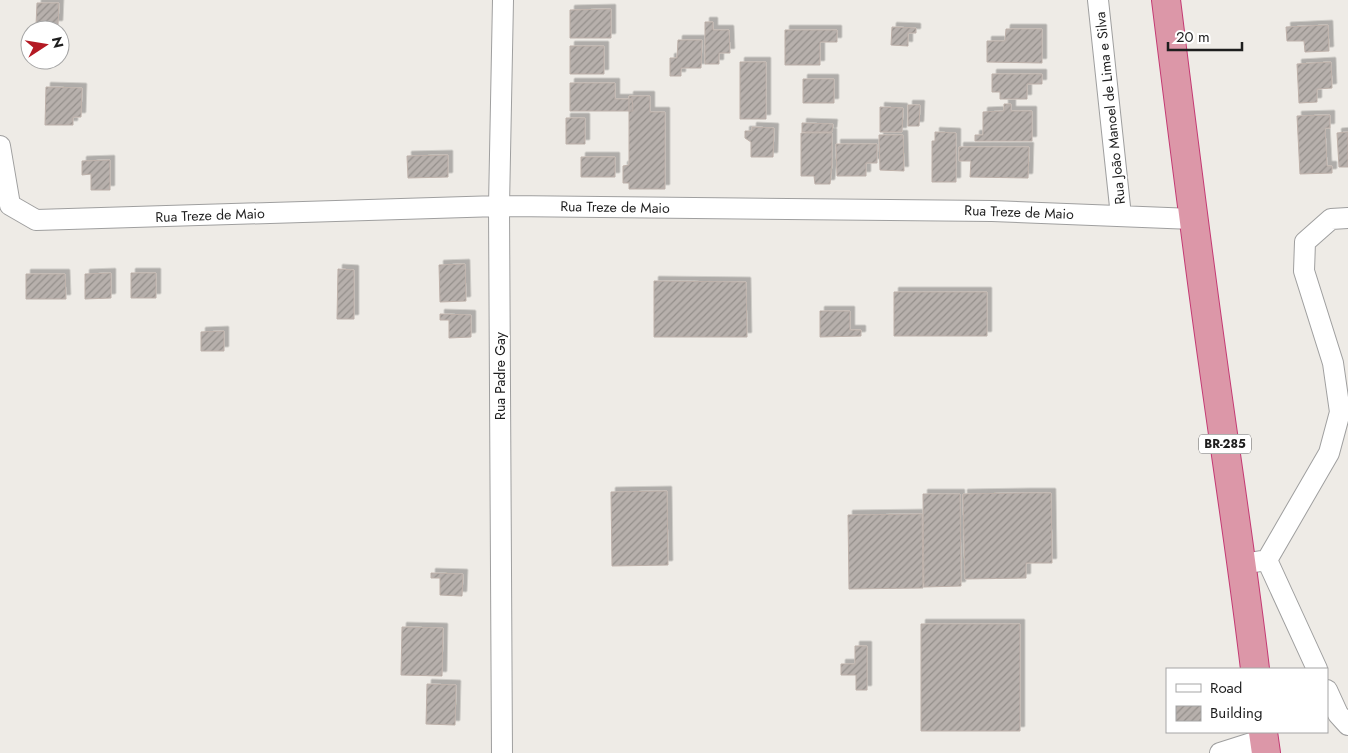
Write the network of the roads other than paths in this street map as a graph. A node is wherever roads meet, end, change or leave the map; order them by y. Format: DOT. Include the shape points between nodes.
graph roads {
  1 [pos="503,0"];
  2 [pos="1098,0"];
  3 [pos="1166,0"];
  4 [pos="0,146"];
  5 [pos="498,206"];
  6 [pos="1121,216"];
  7 [pos="1340,218"];
  8 [pos="1193,219"];
  9 [pos="1255,562"];
  10 [pos="1256,668"];
  11 [pos="1316,668"];
  12 [pos="1328,692"];
  13 [pos="1348,725"];
  14 [pos="1265,741"];
  15 [pos="502,753"];
  16 [pos="1220,753"];
  1 -- 5 [label="street, Rua Padre Gay"];
  2 -- 6 [label="street, Rua João Manoel de Lima e Silva"];
  3 -- 8 [label="highway, BR-285"];
  4 -- 5 [label="street, Rua Treze de Maio" via="10,205 36,220"];
  5 -- 6 [label="street, Rua Treze de Maio" via="992,211"];
  5 -- 15 [label="street, Rua Padre Gay"];
  6 -- 8 [label="street, Rua Treze de Maio"];
  7 -- 9 [label="street" via="1305,242 1304,271 1333,364 1340,412 1329,453"];
  8 -- 9 [label="highway, BR-285" via="1213,365"];
  9 -- 10 [label="highway, BR-285"];
  9 -- 11 [label="street"];
  12 -- 13 [label="street" via="1338,714"];
  14 -- 16 [label="street"];
}
